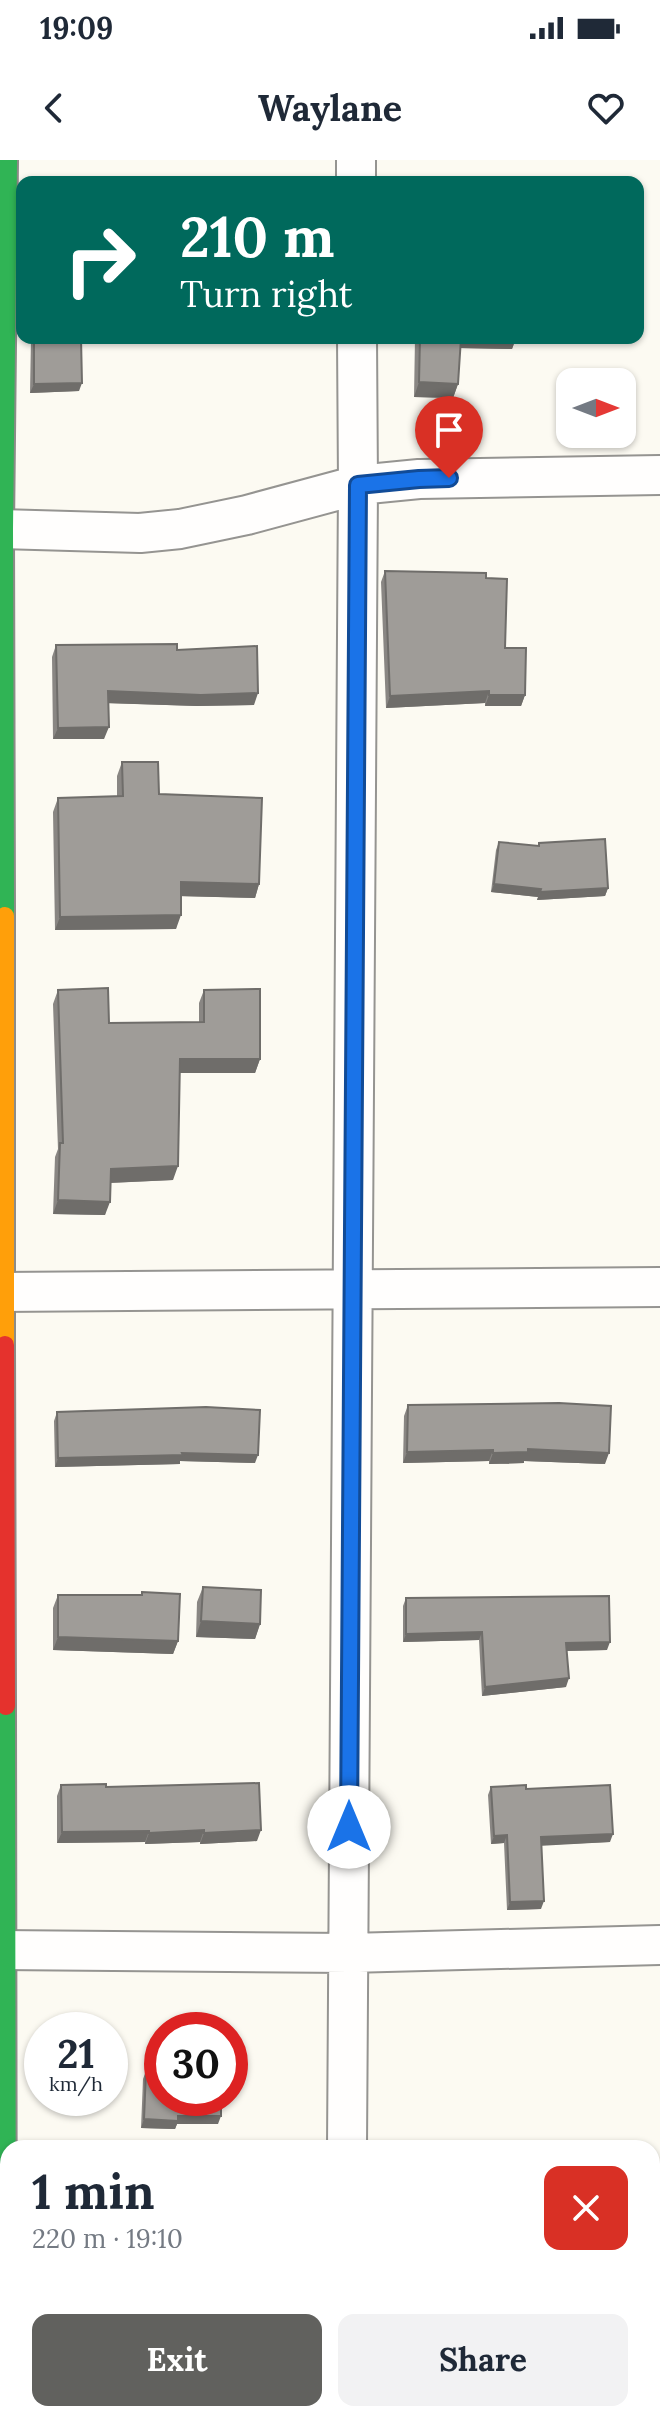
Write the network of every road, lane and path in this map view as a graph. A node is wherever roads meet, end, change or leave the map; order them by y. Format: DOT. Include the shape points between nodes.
graph roads {
  1 [pos="8,160"];
  2 [pos="357,344"];
  3 [pos="660,475"];
  4 [pos="358,485"];
  5 [pos="2,529"];
  6 [pos="660,1287"];
  7 [pos="352,1290"];
  8 [pos="3,1292"];
  9 [pos="660,1945"];
  10 [pos="3,1950"];
  11 [pos="349,1953"];
  12 [pos="5,2140"];
  13 [pos="347,2140"];
  1 -- 5 [label="street"];
  2 -- 4 [label="street"];
  3 -- 4 [label="street"];
  4 -- 5 [label="street" via="180,529"];
  4 -- 7 [label="street"];
  5 -- 8 [label="street"];
  6 -- 7 [label="street"];
  7 -- 8 [label="street"];
  7 -- 11 [label="street"];
  8 -- 10 [label="street"];
  9 -- 11 [label="street"];
  10 -- 11 [label="street"];
  10 -- 12 [label="street"];
  11 -- 13 [label="street"];
}
